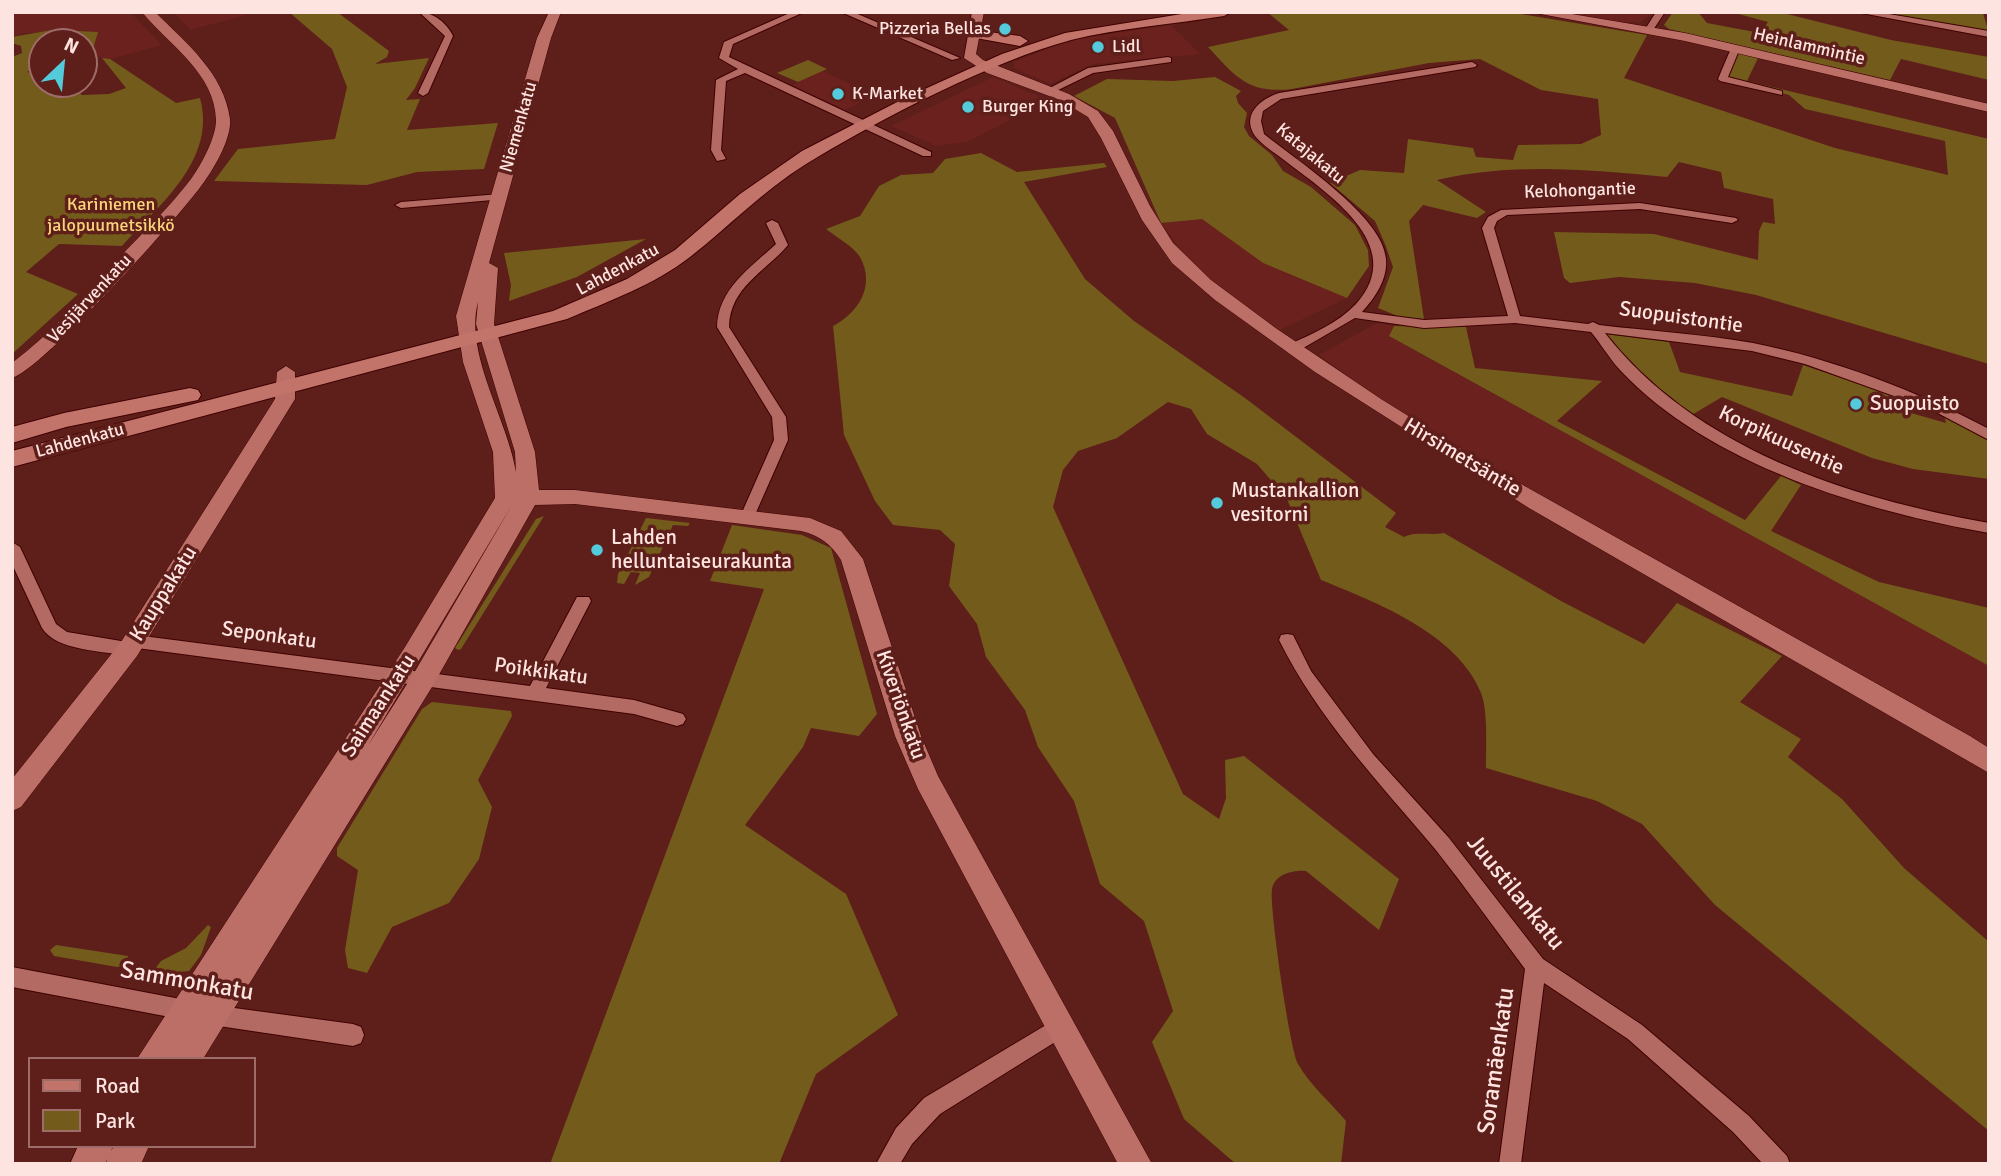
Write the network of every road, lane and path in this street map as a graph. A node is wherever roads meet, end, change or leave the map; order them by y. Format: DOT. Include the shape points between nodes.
graph roads {
  1 [pos="148,12"];
  2 [pos="440,12"];
  3 [pos="555,12"];
  4 [pos="800,12"];
  5 [pos="845,12"];
  6 [pos="1180,12"];
  7 [pos="1224,12"];
  8 [pos="1536,12"];
  9 [pos="1661,12"];
  10 [pos="1860,12"];
  11 [pos="425,14"];
  12 [pos="979,24"];
  13 [pos="1648,31"];
  14 [pos="1989,34"];
  15 [pos="1020,41"];
  16 [pos="1735,48"];
  17 [pos="979,60"];
  18 [pos="1168,60"];
  19 [pos="1472,65"];
  20 [pos="745,69"];
  21 [pos="1049,91"];
  22 [pos="423,93"];
  23 [pos="1779,93"];
  24 [pos="1989,108"];
  25 [pos="856,122"];
  26 [pos="927,154"];
  27 [pos="721,159"];
  28 [pos="500,197"];
  29 [pos="401,205"];
  30 [pos="1732,220"];
  31 [pos="772,223"];
  32 [pos="1353,314"];
  33 [pos="1515,319"];
  34 [pos="1593,326"];
  35 [pos="476,333"];
  36 [pos="44,348"];
  37 [pos="1293,348"];
  38 [pos="12,372"];
  39 [pos="287,380"];
  40 [pos="12,386"];
  41 [pos="131,408"];
  42 [pos="12,435"];
  43 [pos="1989,435"];
  44 [pos="12,446"];
  45 [pos="12,459"];
  46 [pos="518,497"];
  47 [pos="747,517"];
  48 [pos="1989,528"];
  49 [pos="12,547"];
  50 [pos="583,601"];
  51 [pos="1287,640"];
  52 [pos="132,645"];
  53 [pos="397,677"];
  54 [pos="423,680"];
  55 [pos="535,694"];
  56 [pos="677,719"];
  57 [pos="1989,762"];
  58 [pos="12,799"];
  59 [pos="1536,966"];
  60 [pos="12,977"];
  61 [pos="197,1012"];
  62 [pos="1061,1027"];
  63 [pos="353,1035"];
  64 [pos="154,1057"];
  65 [pos="186,1057"];
  66 [pos="96,1148"];
  67 [pos="131,1148"];
  68 [pos="86,1164"];
  69 [pos="122,1164"];
  70 [pos="887,1164"];
  71 [pos="1136,1164"];
  72 [pos="1510,1164"];
  73 [pos="1779,1164"];
  1 -- 36 [label="street, Vesijärvenkatu" via="208,74 223,121 198,180"];
  2 -- 11 [label="street"];
  3 -- 28 [label="street, Niemenkatu"];
  4 -- 20 [label="street" via="730,42 724,58"];
  5 -- 17 [label="street"];
  6 -- 15 [label="main road, Lahdenkatu"];
  7 -- 17 [label="main road, Lahdenkatu" via="1070,36"];
  8 -- 13 [label="street, Heinlammintie"];
  9 -- 13 [label="street"];
  10 -- 14 [label="street"];
  11 -- 22 [label="street" via="449,36"];
  12 -- 15 [label="main road"];
  12 -- 17 [label="street"];
  12 -- 17 [label="street" via="971,37"];
  13 -- 16 [label="street, Heinlammintie"];
  15 -- 17 [label="main road, Lahdenkatu"];
  16 -- 23 [label="street" via="1723,79"];
  16 -- 24 [label="street, Heinlammintie"];
  17 -- 21 [label="street, Hirsimetsäntie"];
  17 -- 25 [label="main road, Lahdenkatu"];
  17 -- 25 [label="main road, Lahdenkatu" via="911,101"];
  18 -- 21 [label="street" via="1091,70"];
  19 -- 32 [label="street, Katajakatu" via="1279,96 1255,113 1260,135 1347,208 1378,248 1381,266 1376,283"];
  20 -- 25 [label="street"];
  20 -- 27 [label="street" via="721,80 716,150"];
  21 -- 37 [label="street, Hirsimetsäntie" via="1079,104 1102,126 1160,237 1185,267"];
  25 -- 26 [label="street"];
  25 -- 35 [label="main road, Lahdenkatu" via="777,175 663,267 598,300"];
  28 -- 29 [label="street"];
  28 -- 35 [label="street, Niemenkatu" via="465,316"];
  30 -- 33 [label="street, Kelohongantie" via="1640,205 1505,212 1492,219 1488,228"];
  31 -- 47 [label="street" via="782,246 728,297 721,312 723,327 782,429"];
  32 -- 33 [label="street, Suopuistontie" via="1424,324"];
  32 -- 37 [label="street, Katajakatu"];
  33 -- 34 [label="street, Suopuistontie"];
  34 -- 43 [label="street, Suopuistontie" via="1752,347 1810,361 1935,406"];
  34 -- 48 [label="street, Korpikuusentie" via="1605,346 1662,400 1740,447 1850,497 1935,520"];
  35 -- 39 [label="main road, Lahdenkatu"];
  35 -- 46 [label="street" via="508,480"];
  36 -- 38 [label="street, Vesijärvenkatu"];
  36 -- 40 [label="street, Vesijärvenkatu"];
  37 -- 57 [label="street, Hirsimetsäntie" via="1478,469 1869,689"];
  39 -- 41 [label="main road, Lahdenkatu"];
  39 -- 45 [label="main road, Lahdenkatu"];
  39 -- 52 [label="street, Kauppakatu" via="285,399"];
  41 -- 42 [label="main road, Lahdenkatu"];
  41 -- 44 [label="main road"];
  46 -- 47 [label="street, Kiveriönkatu" via="575,497"];
  46 -- 53 [label="street, Saimaankatu"];
  46 -- 54 [label="street, Saimaankatu"];
  47 -- 62 [label="street, Kiveriönkatu" via="815,526 843,543 927,781"];
  49 -- 52 [label="street, Seponkatu" via="50,628 63,638"];
  50 -- 55 [label="street"];
  51 -- 59 [label="street, Juustilankatu" via="1305,676 1367,759 1442,844"];
  52 -- 53 [label="street, Seponkatu"];
  52 -- 58 [label="street, Kauppakatu"];
  53 -- 54 [label="street, Poikkikatu"];
  53 -- 61 [label="street, Saimaankatu"];
  54 -- 55 [label="street, Poikkikatu"];
  54 -- 61 [label="street, Saimaankatu"];
  55 -- 56 [label="street, Poikkikatu"];
  59 -- 72 [label="street, Soramäenkatu"];
  59 -- 73 [label="street, Juustilankatu" via="1634,1032 1741,1124"];
  60 -- 61 [label="street, Sammonkatu"];
  61 -- 63 [label="street, Sammonkatu"];
  61 -- 64 [label="street, Saimaankatu"];
  61 -- 65 [label="street, Saimaankatu"];
  62 -- 70 [label="street" via="932,1106 904,1136"];
  62 -- 71 [label="street, Kiveriönkatu"];
  66 -- 68 [label="street"];
  67 -- 69 [label="street"];
}
